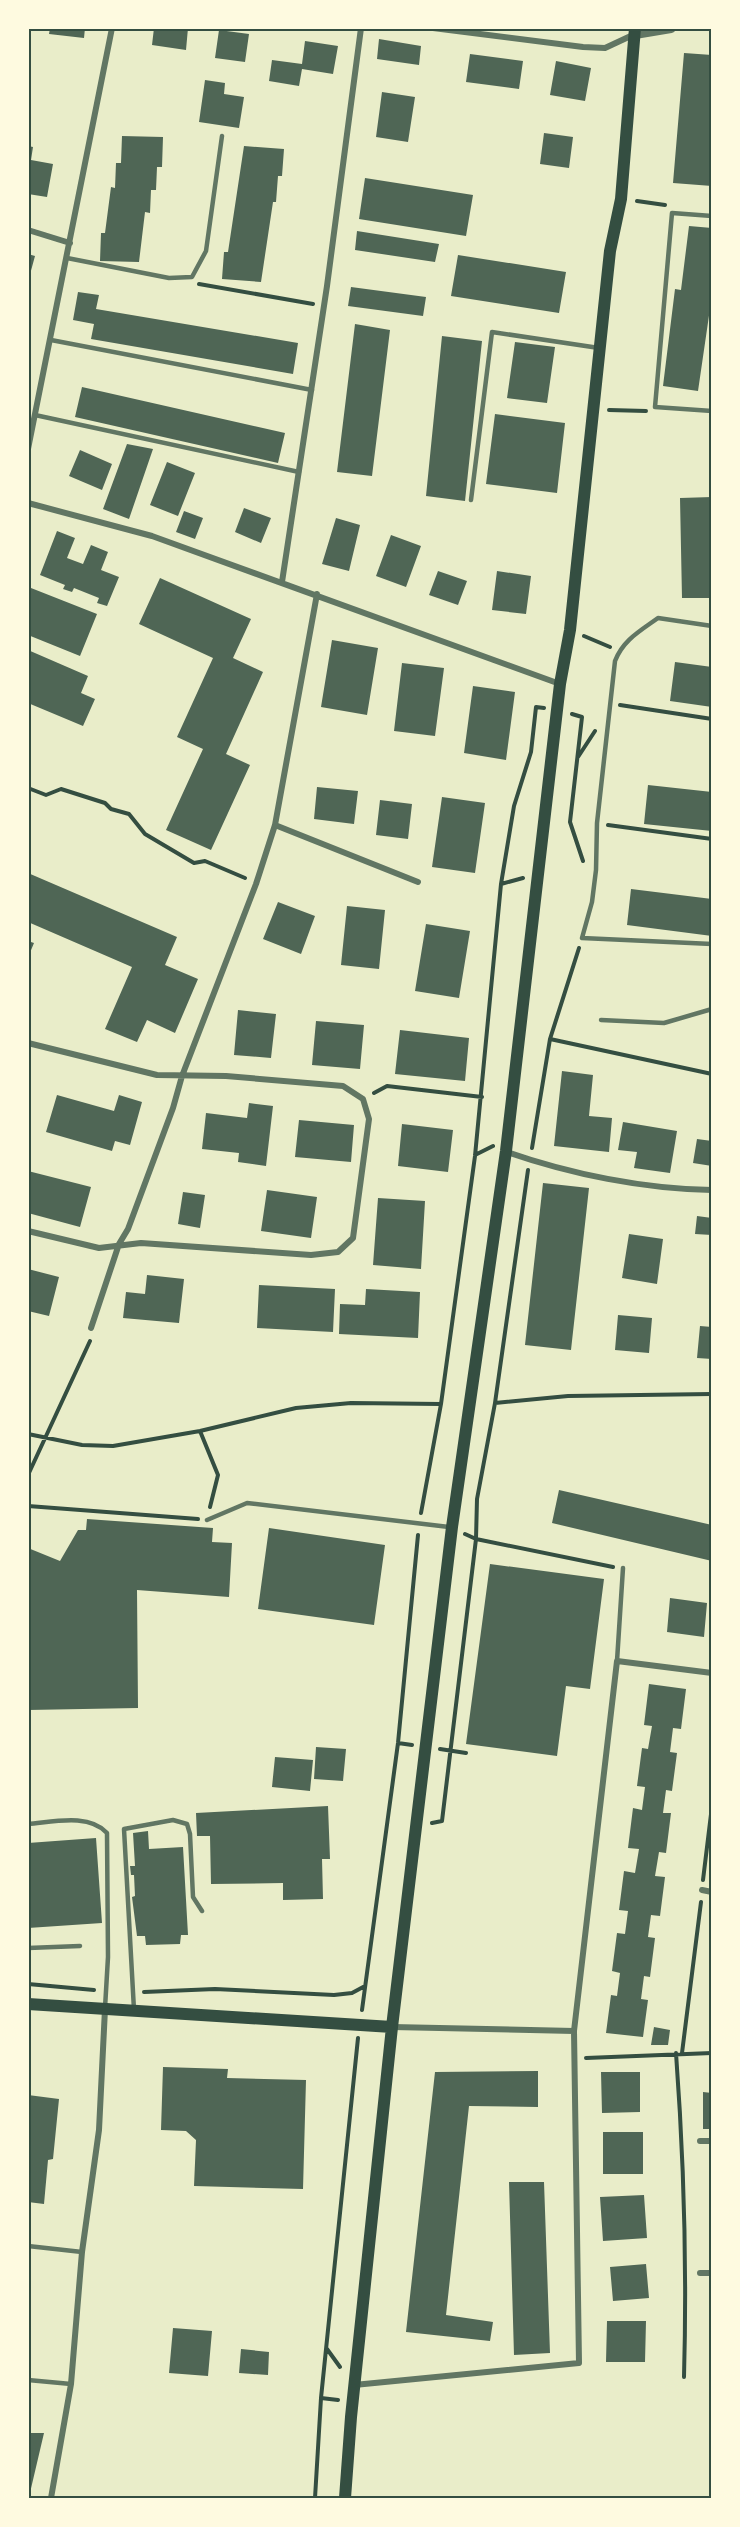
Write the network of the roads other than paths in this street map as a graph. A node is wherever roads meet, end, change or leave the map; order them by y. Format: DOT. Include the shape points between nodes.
graph roads {
  1 [pos="112,28"];
  2 [pos="361,28"];
  3 [pos="433,28"];
  4 [pos="671,28"];
  5 [pos="635,31"];
  6 [pos="222,136"];
  7 [pos="711,216"];
  8 [pos="28,230"];
  9 [pos="70,243"];
  10 [pos="66,258"];
  11 [pos="51,340"];
  12 [pos="599,348"];
  13 [pos="312,390"];
  14 [pos="711,411"];
  15 [pos="36,415"];
  16 [pos="28,449"];
  17 [pos="299,472"];
  18 [pos="471,500"];
  19 [pos="28,503"];
  20 [pos="282,582"];
  21 [pos="317,594"];
  22 [pos="711,626"];
  23 [pos="560,684"];
  24 [pos="275,825"];
  25 [pos="418,882"];
  26 [pos="711,944"];
  27 [pos="711,1010"];
  28 [pos="601,1020"];
  29 [pos="28,1043"];
  30 [pos="182,1076"];
  31 [pos="506,1151"];
  32 [pos="711,1190"];
  33 [pos="28,1232"];
  34 [pos="119,1244"];
  35 [pos="91,1328"];
  36 [pos="207,1520"];
  37 [pos="452,1527"];
  38 [pos="622,1568"];
  39 [pos="617,1661"];
  40 [pos="711,1673"];
  41 [pos="28,1824"];
  42 [pos="702,1890"];
  43 [pos="711,1892"];
  44 [pos="202,1911"];
  45 [pos="80,1946"];
  46 [pos="28,1948"];
  47 [pos="28,2004"];
  48 [pos="105,2008"];
  49 [pos="134,2010"];
  50 [pos="392,2027"];
  51 [pos="574,2031"];
  52 [pos="699,2141"];
  53 [pos="711,2141"];
  54 [pos="28,2246"];
  55 [pos="82,2252"];
  56 [pos="700,2273"];
  57 [pos="711,2273"];
  58 [pos="28,2380"];
  59 [pos="71,2384"];
  60 [pos="354,2385"];
  61 [pos="51,2499"];
  62 [pos="345,2499"];
  1 -- 9 [label="street"];
  2 -- 13 [label="street"];
  3 -- 5 [label="street" via="605,48"];
  4 -- 5 [label="street"];
  5 -- 12 [label="main road" via="621,199 610,251"];
  6 -- 10 [label="lane" via="206,251 192,277 169,278"];
  7 -- 14 [label="lane" via="672,213 655,407"];
  8 -- 9 [label="street"];
  9 -- 10 [label="street"];
  10 -- 11 [label="street"];
  11 -- 13 [label="lane"];
  11 -- 15 [label="street"];
  12 -- 18 [label="lane" via="492,332"];
  12 -- 23 [label="main road" via="570,630"];
  13 -- 17 [label="street"];
  15 -- 16 [label="street"];
  15 -- 17 [label="lane"];
  17 -- 20 [label="street"];
  19 -- 20 [label="street" via="152,536"];
  20 -- 21 [label="street"];
  21 -- 23 [label="street"];
  21 -- 24 [label="street"];
  22 -- 26 [label="lane" via="658,618 629,639 615,661 597,823 596,870 582,938"];
  23 -- 31 [label="main road"];
  24 -- 25 [label="street"];
  24 -- 30 [label="street"];
  27 -- 28 [label="lane" via="664,1023"];
  29 -- 30 [label="street" via="157,1075"];
  30 -- 34 [label="street" via="128,1229"];
  30 -- 34 [label="street" via="342,1086 363,1100 369,1119 353,1238 338,1252 311,1255"];
  31 -- 32 [label="street" via="530,1160 678,1190"];
  31 -- 37 [label="main road"];
  33 -- 34 [label="street" via="99,1248"];
  34 -- 35 [label="street"];
  36 -- 37 [label="lane" via="247,1503"];
  37 -- 50 [label="main road"];
  38 -- 39 [label="lane"];
  39 -- 40 [label="street"];
  39 -- 51 [label="street"];
  41 -- 48 [label="lane" via="81,1821 97,1825 106,1833"];
  42 -- 43 [label="street"];
  44 -- 49 [label="lane" via="193,1897 187,1824 173,1820 124,1830"];
  45 -- 46 [label="lane"];
  47 -- 48 [label="main road"];
  48 -- 49 [label="main road"];
  48 -- 55 [label="street" via="99,2130"];
  49 -- 50 [label="main road"];
  50 -- 51 [label="street"];
  50 -- 60 [label="main road"];
  51 -- 60 [label="street" via="579,2363"];
  52 -- 53 [label="street"];
  54 -- 55 [label="lane"];
  55 -- 59 [label="street"];
  56 -- 57 [label="street"];
  58 -- 59 [label="lane"];
  59 -- 61 [label="street"];
  60 -- 62 [label="main road"];
}
